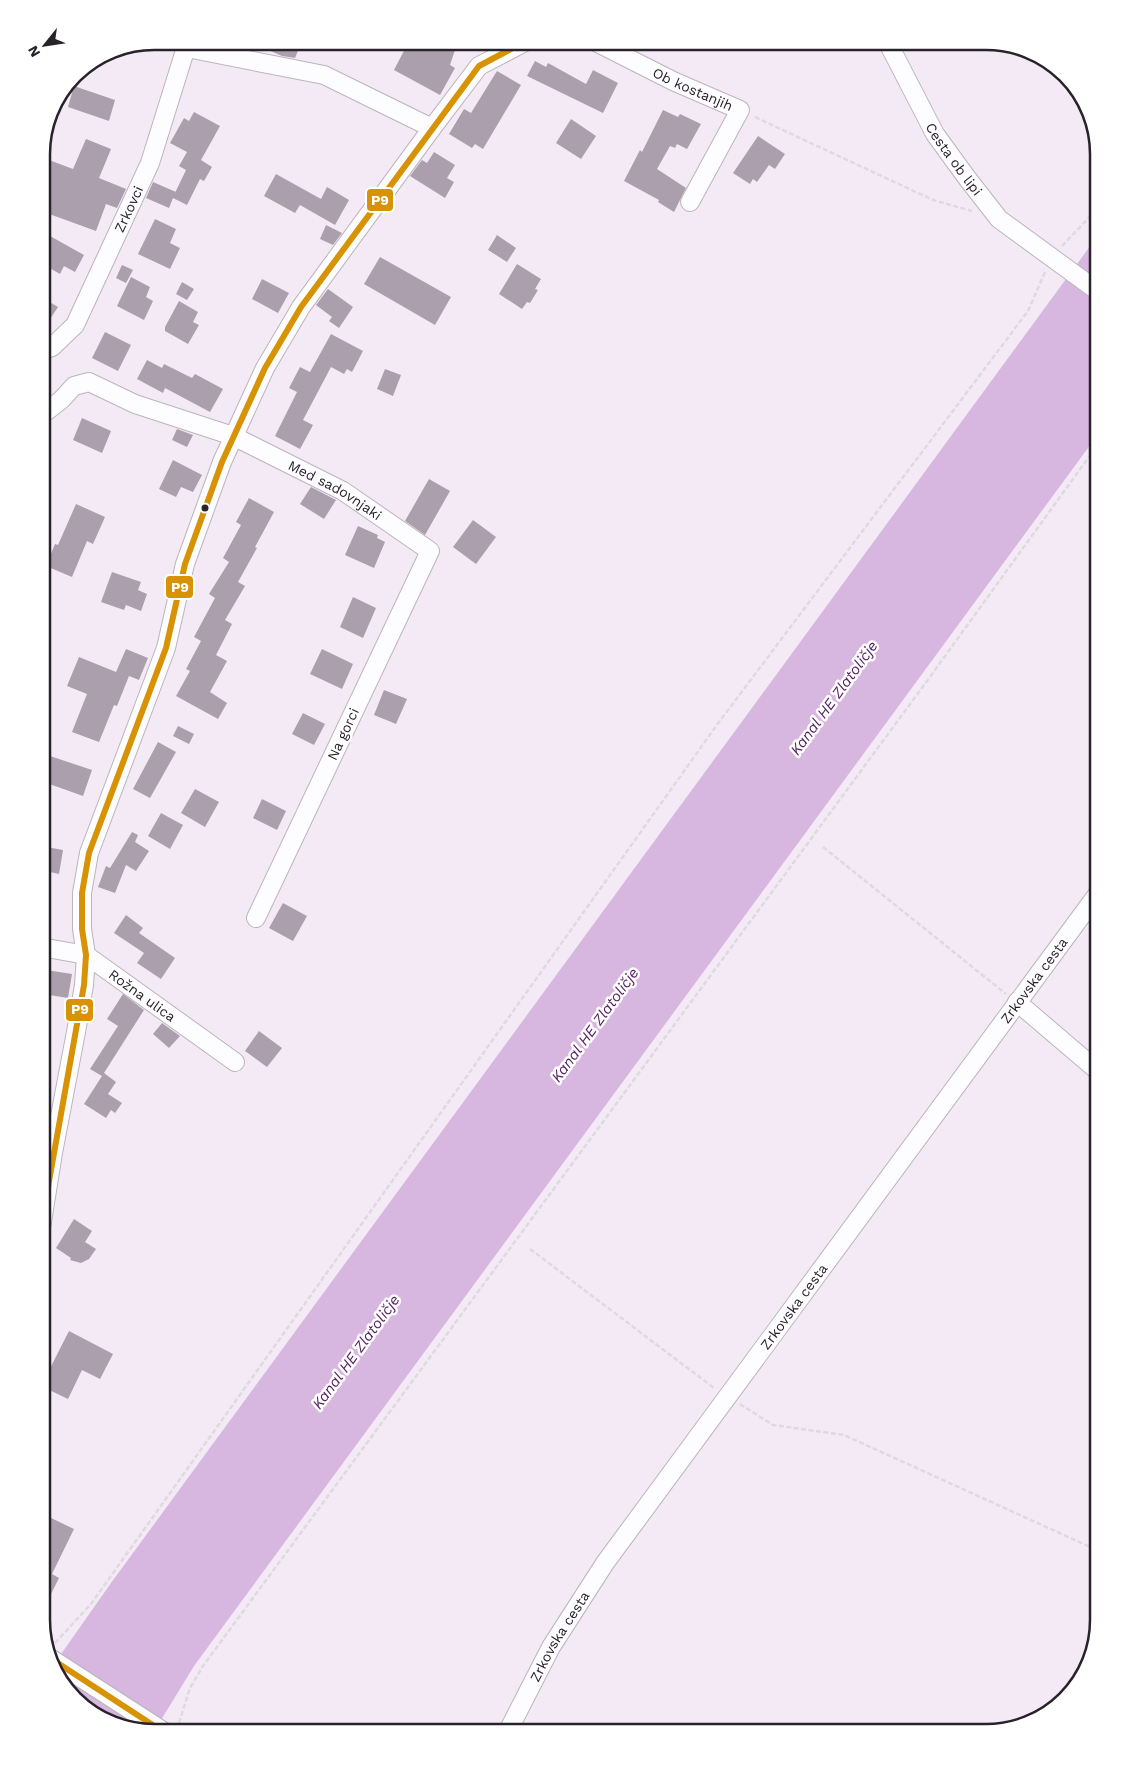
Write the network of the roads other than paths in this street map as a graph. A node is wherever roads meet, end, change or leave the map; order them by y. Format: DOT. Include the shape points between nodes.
graph roads {
  1 [pos="186,50"];
  2 [pos="214,50"];
  3 [pos="510,50"];
  4 [pos="616,50"];
  5 [pos="891,50"];
  6 [pos="432,128"];
  7 [pos="690,202"];
  8 [pos="1090,285"];
  9 [pos="50,348"];
  10 [pos="50,409"];
  11 [pos="233,436"];
  12 [pos="430,551"];
  13 [pos="1090,904"];
  14 [pos="256,918"];
  15 [pos="50,948"];
  16 [pos="86,954"];
  17 [pos="1017,1002"];
  18 [pos="235,1062"];
  19 [pos="1090,1064"];
  20 [pos="50,1172"];
  21 [pos="56,1654"];
  22 [pos="167,1724"];
  23 [pos="512,1724"];
  1 -- 9 [label="street, Zrkovci" via="150,163 75,325"];
  2 -- 6 [label="street, Zrkovci" via="324,75"];
  3 -- 6 [label="street" via="479,66"];
  4 -- 7 [label="street, Ob kostanjih" via="673,81 740,110"];
  5 -- 8 [label="street, Cesta ob lipi" via="935,134 999,218"];
  6 -- 11 [label="street" via="301,306 265,368"];
  10 -- 11 [label="street, Med sadovnjaki" via="74,386 89,382 136,404"];
  11 -- 12 [label="street, Med sadovnjaki" via="343,491"];
  11 -- 16 [label="street" via="188,555 166,648 89,854 82,893"];
  12 -- 14 [label="street, Na gorci"];
  13 -- 17 [label="street, Zrkovska cesta"];
  15 -- 16 [label="street, Rožna ulica"];
  16 -- 18 [label="street, Rožna ulica"];
  16 -- 20 [label="street" via="84,985"];
  17 -- 19 [label="street"];
  17 -- 23 [label="street, Zrkovska cesta" via="606,1563 551,1647"];
  21 -- 22 [label="street"];
}
